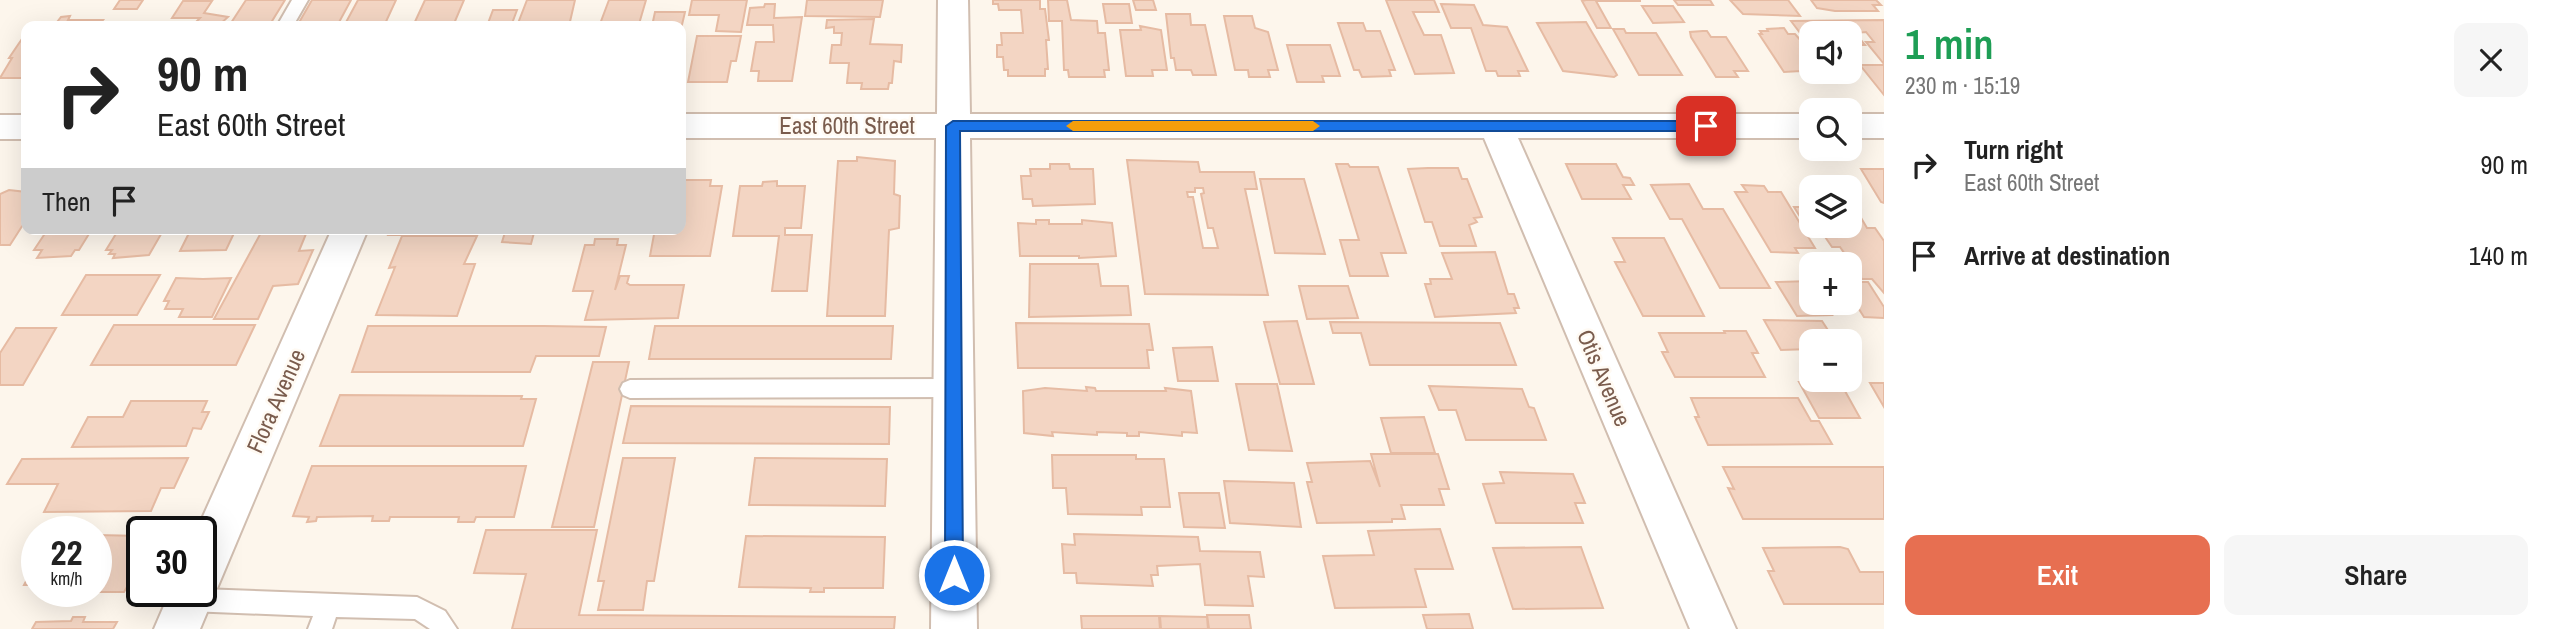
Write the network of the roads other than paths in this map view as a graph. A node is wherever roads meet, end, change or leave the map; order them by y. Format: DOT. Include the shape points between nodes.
graph roads {
  1 [pos="300,0"];
  2 [pos="953,0"];
  3 [pos="288,21"];
  4 [pos="953,126"];
  5 [pos="1496,126"];
  6 [pos="1799,126"];
  7 [pos="1862,126"];
  8 [pos="1884,126"];
  9 [pos="0,127"];
  10 [pos="21,127"];
  11 [pos="686,127"];
  12 [pos="348,235"];
  13 [pos="954,388"];
  14 [pos="630,389"];
  15 [pos="217,536"];
  16 [pos="217,599"];
  17 [pos="329,605"];
  18 [pos="320,629"];
  19 [pos="445,629"];
  20 [pos="954,629"];
  21 [pos="1713,629"];
  1 -- 3 [label="lane"];
  2 -- 4 [label="street"];
  4 -- 5 [label="street, East 60th Street"];
  4 -- 11 [label="street, East 60th Street"];
  4 -- 13 [label="street"];
  5 -- 6 [label="street, East 60th Street"];
  5 -- 21 [label="street, Otis Avenue"];
  7 -- 8 [label="street"];
  9 -- 10 [label="street"];
  12 -- 15 [label="street, Flora Avenue"];
  13 -- 14 [label="lane"];
  13 -- 20 [label="street"];
  16 -- 17 [label="lane"];
  17 -- 18 [label="lane"];
  17 -- 19 [label="lane" via="417,608"];
}
